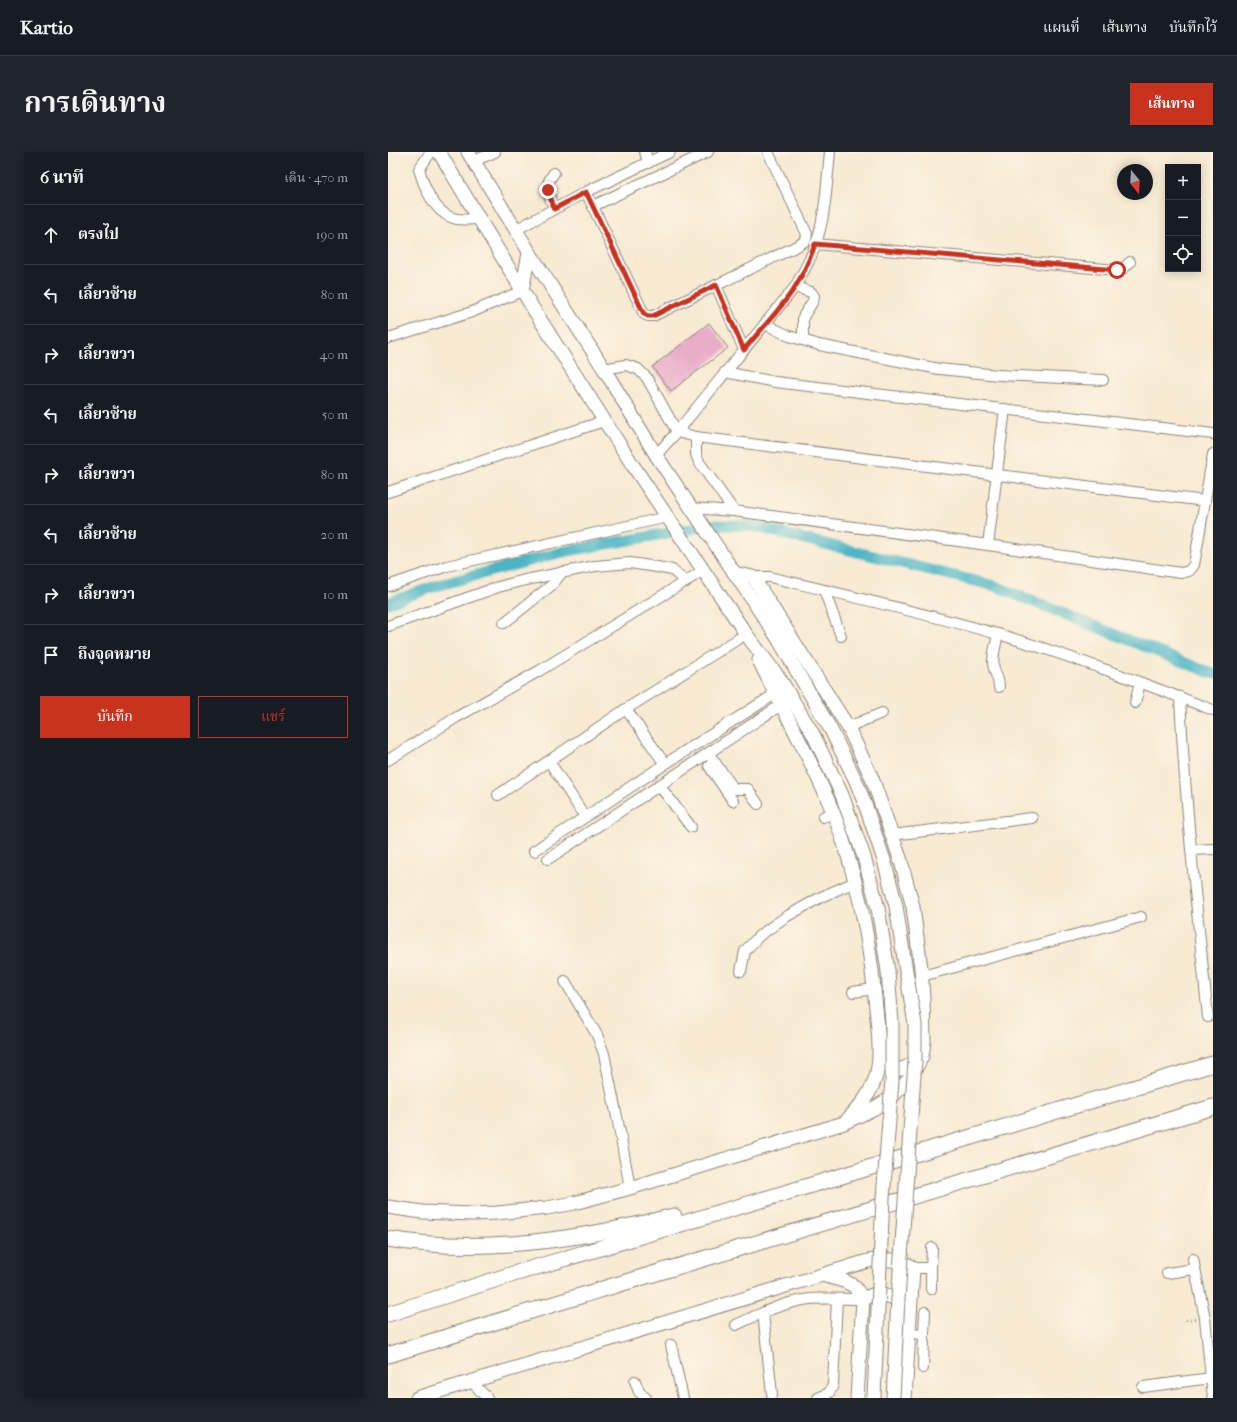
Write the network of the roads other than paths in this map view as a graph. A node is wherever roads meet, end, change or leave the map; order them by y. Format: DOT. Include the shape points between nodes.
graph roads {
  1 [pos="431,152"];
  2 [pos="439,152"];
  3 [pos="495,152"];
  4 [pos="645,152"];
  5 [pos="708,152"];
  6 [pos="768,152"];
  7 [pos="830,152"];
  8 [pos="667,153"];
  9 [pos="471,157"];
  10 [pos="648,163"];
  11 [pos="554,173"];
  12 [pos="586,192"];
  13 [pos="593,206"];
  14 [pos="554,209"];
  15 [pos="479,219"];
  16 [pos="515,230"];
  17 [pos="815,244"];
  18 [pos="529,253"];
  19 [pos="1130,262"];
  20 [pos="716,285"];
  21 [pos="795,287"];
  22 [pos="522,291"];
  23 [pos="765,324"];
  24 [pos="388,338"];
  25 [pos="803,340"];
  26 [pos="744,350"];
  27 [pos="604,369"];
  28 [pos="725,372"];
  29 [pos="1103,380"];
  30 [pos="1005,410"];
  31 [pos="604,421"];
  32 [pos="677,432"];
  33 [pos="1213,434"];
  34 [pos="696,438"];
  35 [pos="1213,454"];
  36 [pos="656,455"];
  37 [pos="996,475"];
  38 [pos="388,492"];
  39 [pos="1205,501"];
  40 [pos="734,511"];
  41 [pos="694,513"];
  42 [pos="670,520"];
  43 [pos="988,545"];
  44 [pos="704,570"];
  45 [pos="562,572"];
  46 [pos="734,573"];
  47 [pos="753,577"];
  48 [pos="686,582"];
  49 [pos="388,586"];
  50 [pos="824,590"];
  51 [pos="504,623"];
  52 [pos="388,626"];
  53 [pos="746,634"];
  54 [pos="998,634"];
  55 [pos="841,636"];
  56 [pos="1140,682"];
  57 [pos="999,687"];
  58 [pos="1180,697"];
  59 [pos="778,699"];
  60 [pos="1135,703"];
  61 [pos="626,709"];
  62 [pos="1213,710"];
  63 [pos="882,713"];
  64 [pos="848,727"];
  65 [pos="705,754"];
  66 [pos="388,760"];
  67 [pos="549,761"];
  68 [pos="665,764"];
  69 [pos="659,785"];
  70 [pos="498,795"];
  71 [pos="733,801"];
  72 [pos="758,804"];
  73 [pos="585,817"];
  74 [pos="1032,818"];
  75 [pos="691,826"];
  76 [pos="892,835"];
  77 [pos="1213,849"];
  78 [pos="1191,850"];
  79 [pos="534,851"];
  80 [pos="548,859"];
  81 [pos="856,882"];
  82 [pos="1141,917"];
  83 [pos="741,971"];
  84 [pos="922,976"];
  85 [pos="565,981"];
  86 [pos="874,989"];
  87 [pos="853,992"];
  88 [pos="1208,1017"];
  89 [pos="924,1050"];
  90 [pos="879,1060"];
  91 [pos="1213,1064"];
  92 [pos="1213,1107"];
  93 [pos="844,1123"];
  94 [pos="845,1175"];
  95 [pos="630,1188"];
  96 [pos="388,1207"];
  97 [pos="388,1239"];
  98 [pos="932,1248"];
  99 [pos="913,1268"];
  100 [pos="931,1268"];
  101 [pos="1167,1273"];
  102 [pos="820,1275"];
  103 [pos="931,1289"];
  104 [pos="837,1299"];
  105 [pos="863,1299"];
  106 [pos="910,1311"];
  107 [pos="925,1312"];
  108 [pos="763,1313"];
  109 [pos="388,1314"];
  110 [pos="736,1325"];
  111 [pos="909,1333"];
  112 [pos="924,1334"];
  113 [pos="671,1345"];
  114 [pos="388,1355"];
  115 [pos="923,1368"];
  116 [pos="1211,1378"];
  117 [pos="471,1381"];
  118 [pos="635,1381"];
  119 [pos="1143,1387"];
  120 [pos="772,1394"];
  121 [pos="417,1398"];
  122 [pos="487,1398"];
  123 [pos="646,1398"];
  124 [pos="683,1398"];
  125 [pos="818,1398"];
  126 [pos="857,1398"];
  127 [pos="874,1398"];
  128 [pos="893,1398"];
  129 [pos="905,1398"];
  130 [pos="1213,1398"];
  1 -- 15 [label="street" via="419,169 432,200 444,214 457,219"];
  2 -- 15 [label="main road"];
  3 -- 9 [label="street"];
  4 -- 10 [label="street"];
  5 -- 13 [label="street"];
  6 -- 20 [label="street" via="807,234 806,240 799,246"];
  7 -- 17 [label="street" via="824,205"];
  8 -- 10 [label="street"];
  9 -- 16 [label="main road"];
  10 -- 12 [label="street"];
  11 -- 14 [label="street" via="548,180 548,190"];
  12 -- 13 [label="street"];
  12 -- 14 [label="street"];
  13 -- 20 [label="street" via="644,314 653,316"];
  14 -- 16 [label="street"];
  15 -- 22 [label="main road"];
  16 -- 18 [label="main road"];
  17 -- 19 [label="street" via="1117,270"];
  17 -- 21 [label="street"];
  18 -- 22 [label="main road"];
  18 -- 27 [label="main road"];
  20 -- 26 [label="street"];
  21 -- 23 [label="street"];
  21 -- 25 [label="street" via="811,292 814,296 803,317"];
  22 -- 24 [label="street" via="472,312"];
  22 -- 31 [label="main road"];
  23 -- 25 [label="street"];
  23 -- 26 [label="street"];
  25 -- 29 [label="street" via="939,368 999,375"];
  26 -- 28 [label="street"];
  27 -- 32 [label="street" via="626,365 638,369 647,378"];
  27 -- 36 [label="main road"];
  28 -- 30 [label="street" via="775,382"];
  28 -- 32 [label="street"];
  30 -- 33 [label="street"];
  30 -- 37 [label="street"];
  31 -- 38 [label="street"];
  31 -- 42 [label="main road"];
  32 -- 34 [label="street"];
  32 -- 36 [label="street"];
  34 -- 37 [label="street"];
  34 -- 40 [label="street" via="699,462"];
  35 -- 39 [label="street"];
  36 -- 41 [label="main road"];
  37 -- 39 [label="street"];
  37 -- 43 [label="street"];
  39 -- 43 [label="street" via="1194,565 1189,571 1182,573"];
  40 -- 41 [label="street"];
  40 -- 43 [label="street"];
  41 -- 46 [label="main road"];
  42 -- 44 [label="main road"];
  42 -- 49 [label="street" via="447,566"];
  44 -- 48 [label="street"];
  44 -- 53 [label="main road"];
  45 -- 48 [label="street" via="630,563 672,570"];
  45 -- 51 [label="street" via="553,584"];
  45 -- 52 [label="street" via="498,587"];
  46 -- 47 [label="main road"];
  46 -- 128 [label="main road, bridge" via="777,637 831,730 856,781 890,882 901,934 915,1024 915,1061"];
  47 -- 50 [label="street" via="770,577"];
  47 -- 64 [label="main road"];
  48 -- 66 [label="street"];
  50 -- 54 [label="street"];
  50 -- 55 [label="street"];
  53 -- 59 [label="main road"];
  53 -- 61 [label="street"];
  53 -- 127 [label="main road, bridge" via="791,696 813,734 854,825 878,908 888,971 892,1023 892,1081 883,1198"];
  54 -- 56 [label="street"];
  54 -- 57 [label="street" via="993,660"];
  56 -- 58 [label="street"];
  56 -- 60 [label="street"];
  58 -- 62 [label="street"];
  58 -- 78 [label="street"];
  59 -- 65 [label="street"];
  59 -- 68 [label="street"];
  59 -- 81 [label="main road" via="798,750 823,789 828,815 843,839"];
  61 -- 67 [label="street"];
  61 -- 68 [label="street"];
  63 -- 64 [label="street"];
  64 -- 76 [label="main road" via="872,778"];
  65 -- 69 [label="street"];
  65 -- 71 [label="street"];
  65 -- 72 [label="street" via="735,789 748,789"];
  67 -- 70 [label="street"];
  67 -- 73 [label="street"];
  68 -- 73 [label="street"];
  69 -- 75 [label="street"];
  69 -- 80 [label="street"];
  73 -- 79 [label="street"];
  74 -- 76 [label="street"];
  76 -- 84 [label="main road" via="912,907"];
  77 -- 78 [label="street"];
  78 -- 88 [label="street"];
  81 -- 83 [label="street" via="790,914 759,936 745,951"];
  81 -- 86 [label="main road"];
  82 -- 84 [label="street"];
  84 -- 89 [label="main road"];
  85 -- 95 [label="street" via="597,1035 604,1054"];
  86 -- 87 [label="street"];
  86 -- 90 [label="main road"];
  89 -- 90 [label="main road" via="913,1063 902,1070 890,1069"];
  89 -- 93 [label="main road" via="915,1071 899,1091 873,1109"];
  90 -- 93 [label="main road" via="876,1078 870,1091"];
  91 -- 94 [label="highway"];
  92 -- 114 [label="highway"];
  93 -- 95 [label="main road"];
  94 -- 97 [label="highway" via="645,1223 541,1241 470,1246"];
  94 -- 109 [label="highway"];
  95 -- 96 [label="main road" via="561,1206 497,1213 447,1214"];
  98 -- 100 [label="street"];
  99 -- 100 [label="street"];
  99 -- 102 [label="main road" via="906,1262 886,1258"];
  99 -- 106 [label="main road"];
  100 -- 103 [label="street"];
  101 -- 116 [label="street" via="1194,1264 1205,1318"];
  102 -- 105 [label="main road" via="844,1280 854,1286"];
  102 -- 117 [label="main road"];
  104 -- 105 [label="street"];
  104 -- 108 [label="street" via="810,1299"];
  104 -- 125 [label="street" via="833,1385 829,1393"];
  105 -- 106 [label="main road" via="871,1295 886,1294"];
  105 -- 126 [label="main road"];
  106 -- 111 [label="main road"];
  107 -- 112 [label="street"];
  108 -- 110 [label="street"];
  108 -- 120 [label="street"];
  111 -- 112 [label="street"];
  111 -- 129 [label="main road"];
  112 -- 115 [label="street"];
  113 -- 124 [label="street"];
  116 -- 119 [label="street"];
  116 -- 130 [label="street"];
  117 -- 121 [label="main road"];
  117 -- 122 [label="street"];
  118 -- 123 [label="street" via="639,1392"];
}
